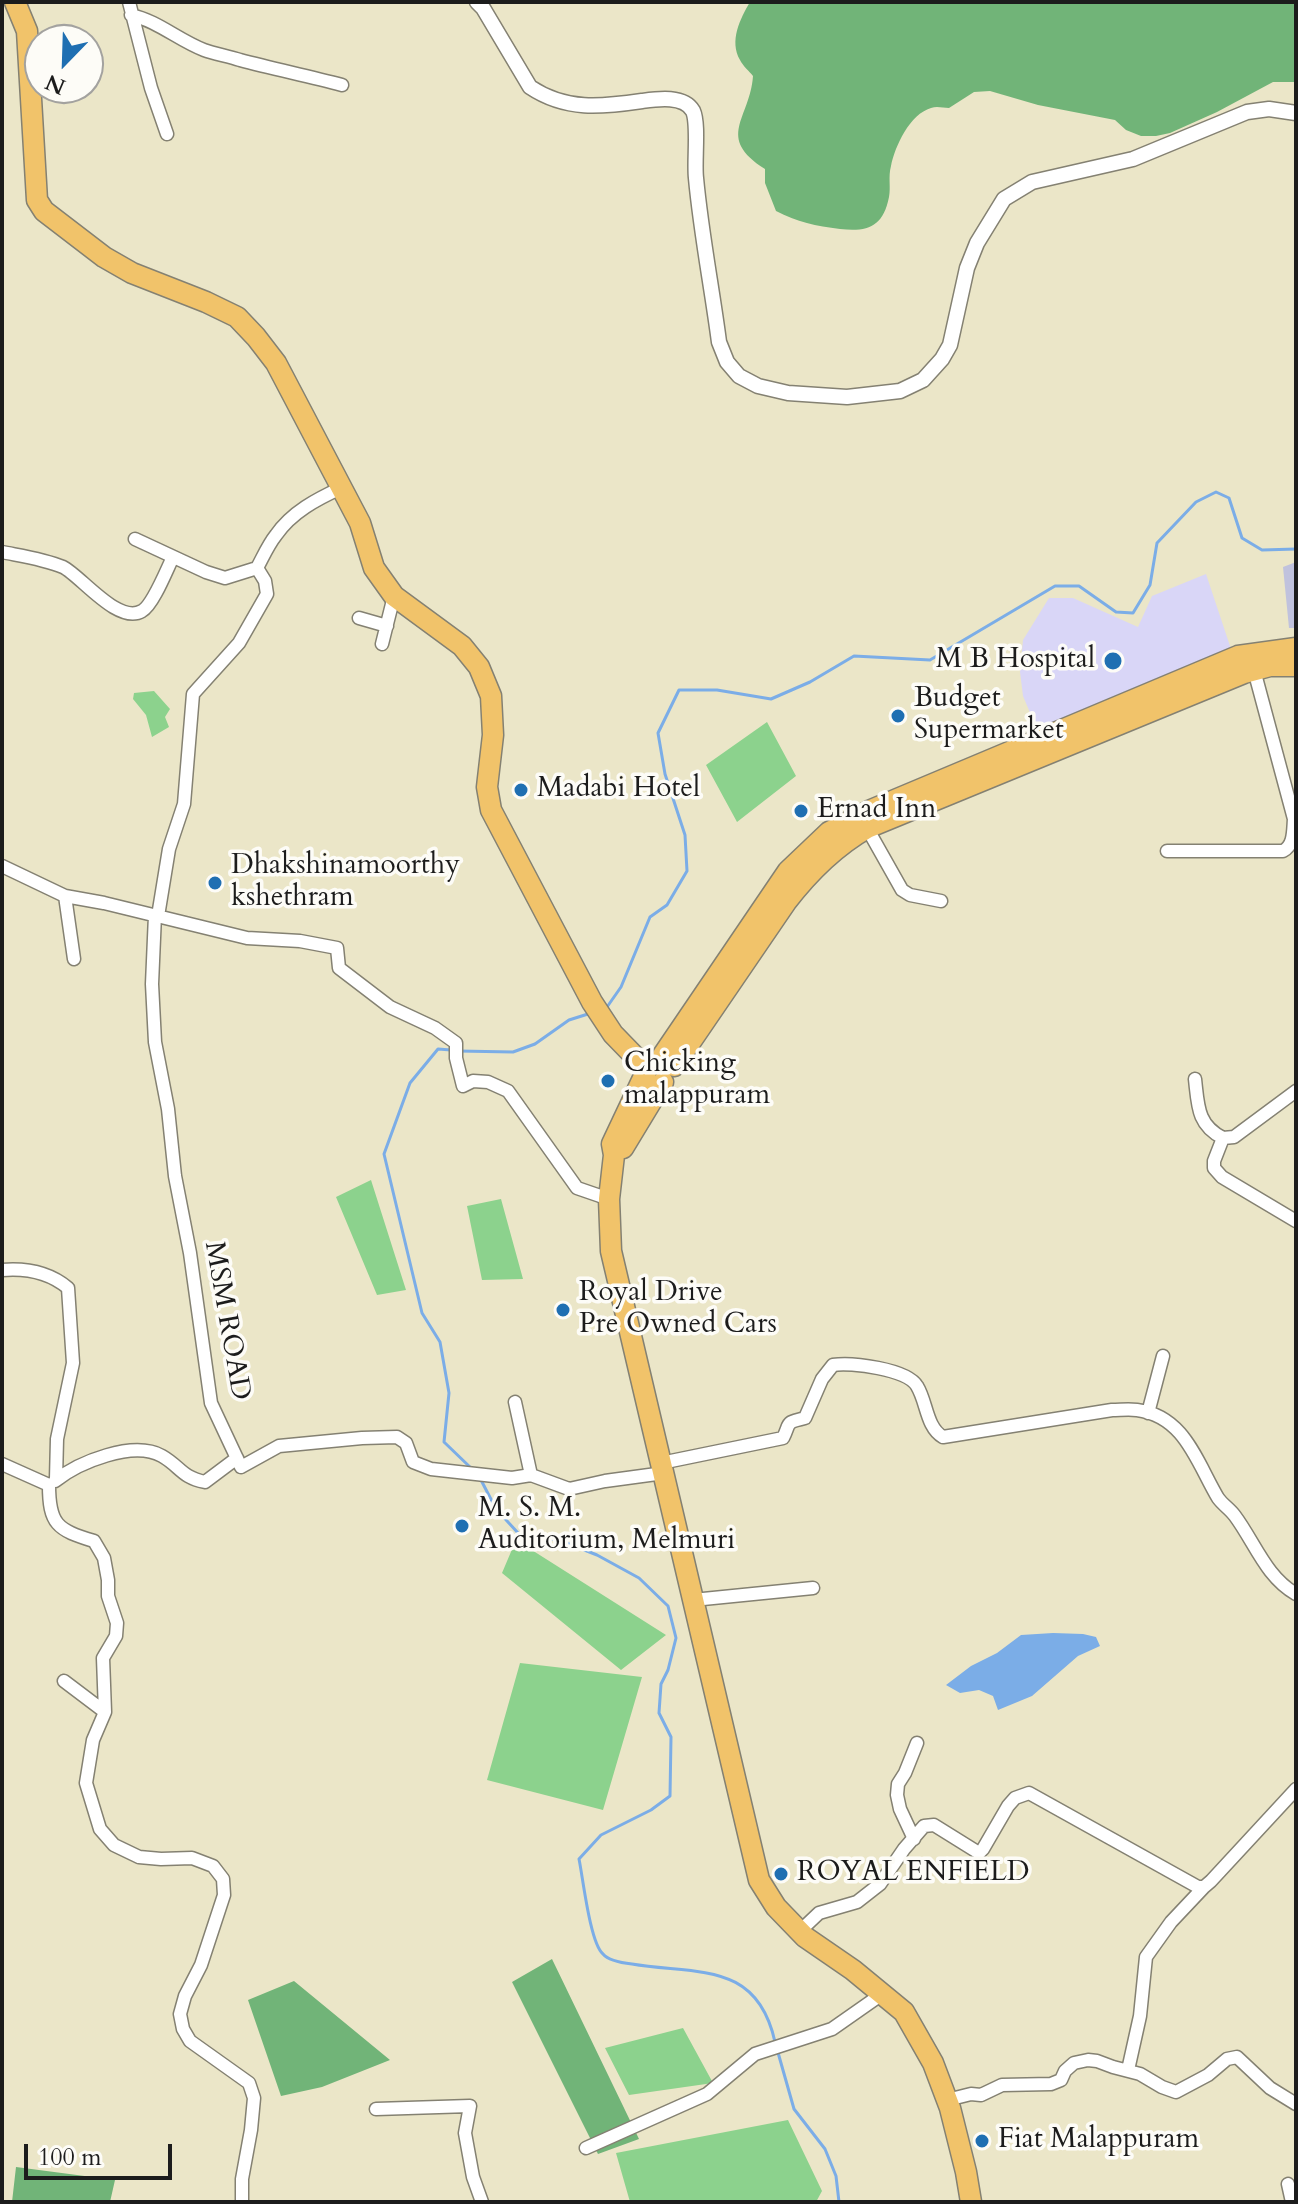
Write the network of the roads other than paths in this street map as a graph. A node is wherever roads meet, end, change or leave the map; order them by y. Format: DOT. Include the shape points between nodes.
graph roads {
  1 [pos="15,2"];
  2 [pos="477,2"];
  3 [pos="130,9"];
  4 [pos="342,85"];
  5 [pos="1296,113"];
  6 [pos="167,134"];
  7 [pos="341,488"];
  8 [pos="135,539"];
  9 [pos="2,552"];
  10 [pos="173,557"];
  11 [pos="257,568"];
  12 [pos="394,596"];
  13 [pos="359,618"];
  14 [pos="387,626"];
  15 [pos="382,644"];
  16 [pos="1296,648"];
  17 [pos="1296,666"];
  18 [pos="1254,670"];
  19 [pos="1168,696"];
  20 [pos="1295,819"];
  21 [pos="867,828"];
  22 [pos="1167,851"];
  23 [pos="2,866"];
  24 [pos="65,896"];
  25 [pos="941,901"];
  26 [pos="156,916"];
  27 [pos="74,959"];
  28 [pos="658,1066"];
  29 [pos="1195,1079"];
  30 [pos="1296,1091"];
  31 [pos="1223,1138"];
  32 [pos="609,1199"];
  33 [pos="1296,1221"];
  34 [pos="2,1270"];
  35 [pos="1163,1356"];
  36 [pos="515,1402"];
  37 [pos="1148,1413"];
  38 [pos="237,1458"];
  39 [pos="2,1464"];
  40 [pos="662,1468"];
  41 [pos="531,1475"];
  42 [pos="52,1482"];
  43 [pos="813,1588"];
  44 [pos="1296,1594"];
  45 [pos="693,1600"];
  46 [pos="64,1681"];
  47 [pos="105,1712"];
  48 [pos="917,1743"];
  49 [pos="1296,1789"];
  50 [pos="914,1839"];
  51 [pos="1204,1887"];
  52 [pos="800,1931"];
  53 [pos="882,1994"];
  54 [pos="1128,2070"];
  55 [pos="947,2100"];
  56 [pos="1296,2104"];
  57 [pos="376,2109"];
  58 [pos="586,2148"];
  59 [pos="1288,2184"];
  60 [pos="242,2202"];
  61 [pos="482,2202"];
  62 [pos="971,2202"];
  63 [pos="1292,2202"];
  1 -- 7 [label="highway" via="27,31 37,200 44,211 132,273 237,317 276,363"];
  2 -- 5 [label="street" via="530,87 540,94 598,107 675,100 693,112 696,177 719,342 739,376 788,393 847,397 900,391 923,380 950,345 977,243 1004,199 1032,182 1133,159 1247,112"];
  3 -- 4 [label="street" via="207,51"];
  3 -- 6 [label="street"];
  7 -- 11 [label="street" via="293,516"];
  7 -- 12 [label="highway" via="360,523 374,568"];
  8 -- 10 [label="street"];
  9 -- 10 [label="street" via="66,568 100,598 135,613 145,611"];
  10 -- 11 [label="street" via="225,578"];
  11 -- 26 [label="street, MSM ROAD" via="267,594 239,643 193,694 184,804"];
  12 -- 14 [label="street"];
  12 -- 28 [label="highway" via="462,646 479,667 491,696 491,810 592,1002 613,1034"];
  13 -- 14 [label="street"];
  14 -- 15 [label="street"];
  16 -- 19 [label="highway" via="1238,656"];
  17 -- 18 [label="highway"];
  18 -- 19 [label="highway"];
  18 -- 20 [label="street"];
  19 -- 21 [label="highway"];
  19 -- 28 [label="highway" via="871,810 829,832 788,871"];
  20 -- 22 [label="street" via="1292,840 1283,851"];
  21 -- 25 [label="street" via="902,890"];
  21 -- 28 [label="highway" via="803,879"];
  23 -- 24 [label="street"];
  24 -- 26 [label="street"];
  24 -- 27 [label="street"];
  26 -- 32 [label="street" via="247,938 337,948 339,968 390,1007 456,1043 463,1086 488,1082 508,1091 577,1188"];
  26 -- 38 [label="street, MSM ROAD" via="155,1042 175,1176 211,1403"];
  28 -- 32 [label="highway" via="623,1149 614,1155"];
  29 -- 31 [label="street" via="1206,1126"];
  30 -- 31 [label="street" via="1234,1137"];
  31 -- 33 [label="street" via="1214,1168"];
  32 -- 40 [label="highway" via="611,1251"];
  34 -- 42 [label="street" via="32,1270 68,1288 73,1363"];
  35 -- 37 [label="street"];
  36 -- 41 [label="street"];
  37 -- 40 [label="street" via="1112,1410 943,1437 936,1433 916,1384 904,1375 848,1363 833,1365 805,1418 791,1421 783,1438"];
  37 -- 44 [label="street" via="1178,1429 1270,1571"];
  38 -- 41 [label="street" via="241,1467 279,1446 397,1437 406,1443 413,1462 431,1469 512,1478"];
  38 -- 42 [label="street" via="205,1482 189,1478 160,1455 119,1452"];
  39 -- 42 [label="street"];
  40 -- 41 [label="street" via="569,1489"];
  40 -- 45 [label="highway"];
  42 -- 47 [label="street" via="49,1508 55,1522 94,1541 104,1558 117,1623 103,1658"];
  43 -- 45 [label="street"];
  45 -- 52 [label="highway" via="759,1880"];
  46 -- 47 [label="street"];
  47 -- 60 [label="street" via="93,1740 86,1783 100,1829 114,1845 139,1857 192,1858 213,1866 223,1879 224,1895 180,2014 190,2041 249,2083 254,2098"];
  48 -- 50 [label="street" via="897,1795"];
  49 -- 51 [label="street"];
  50 -- 51 [label="street" via="924,1826 934,1825 979,1853 1008,1806 1029,1793"];
  50 -- 52 [label="street" via="880,1884 857,1902 819,1913"];
  51 -- 54 [label="street" via="1146,1957"];
  52 -- 53 [label="highway"];
  53 -- 55 [label="highway" via="904,2012"];
  53 -- 58 [label="street" via="832,2029 755,2054 707,2094"];
  54 -- 55 [label="street" via="1088,2060 1074,2063 1051,2084 1002,2085 981,2095"];
  54 -- 56 [label="street" via="1176,2092 1237,2057"];
  55 -- 62 [label="highway"];
  57 -- 61 [label="street" via="470,2106 465,2133"];
  59 -- 63 [label="street"];
}
